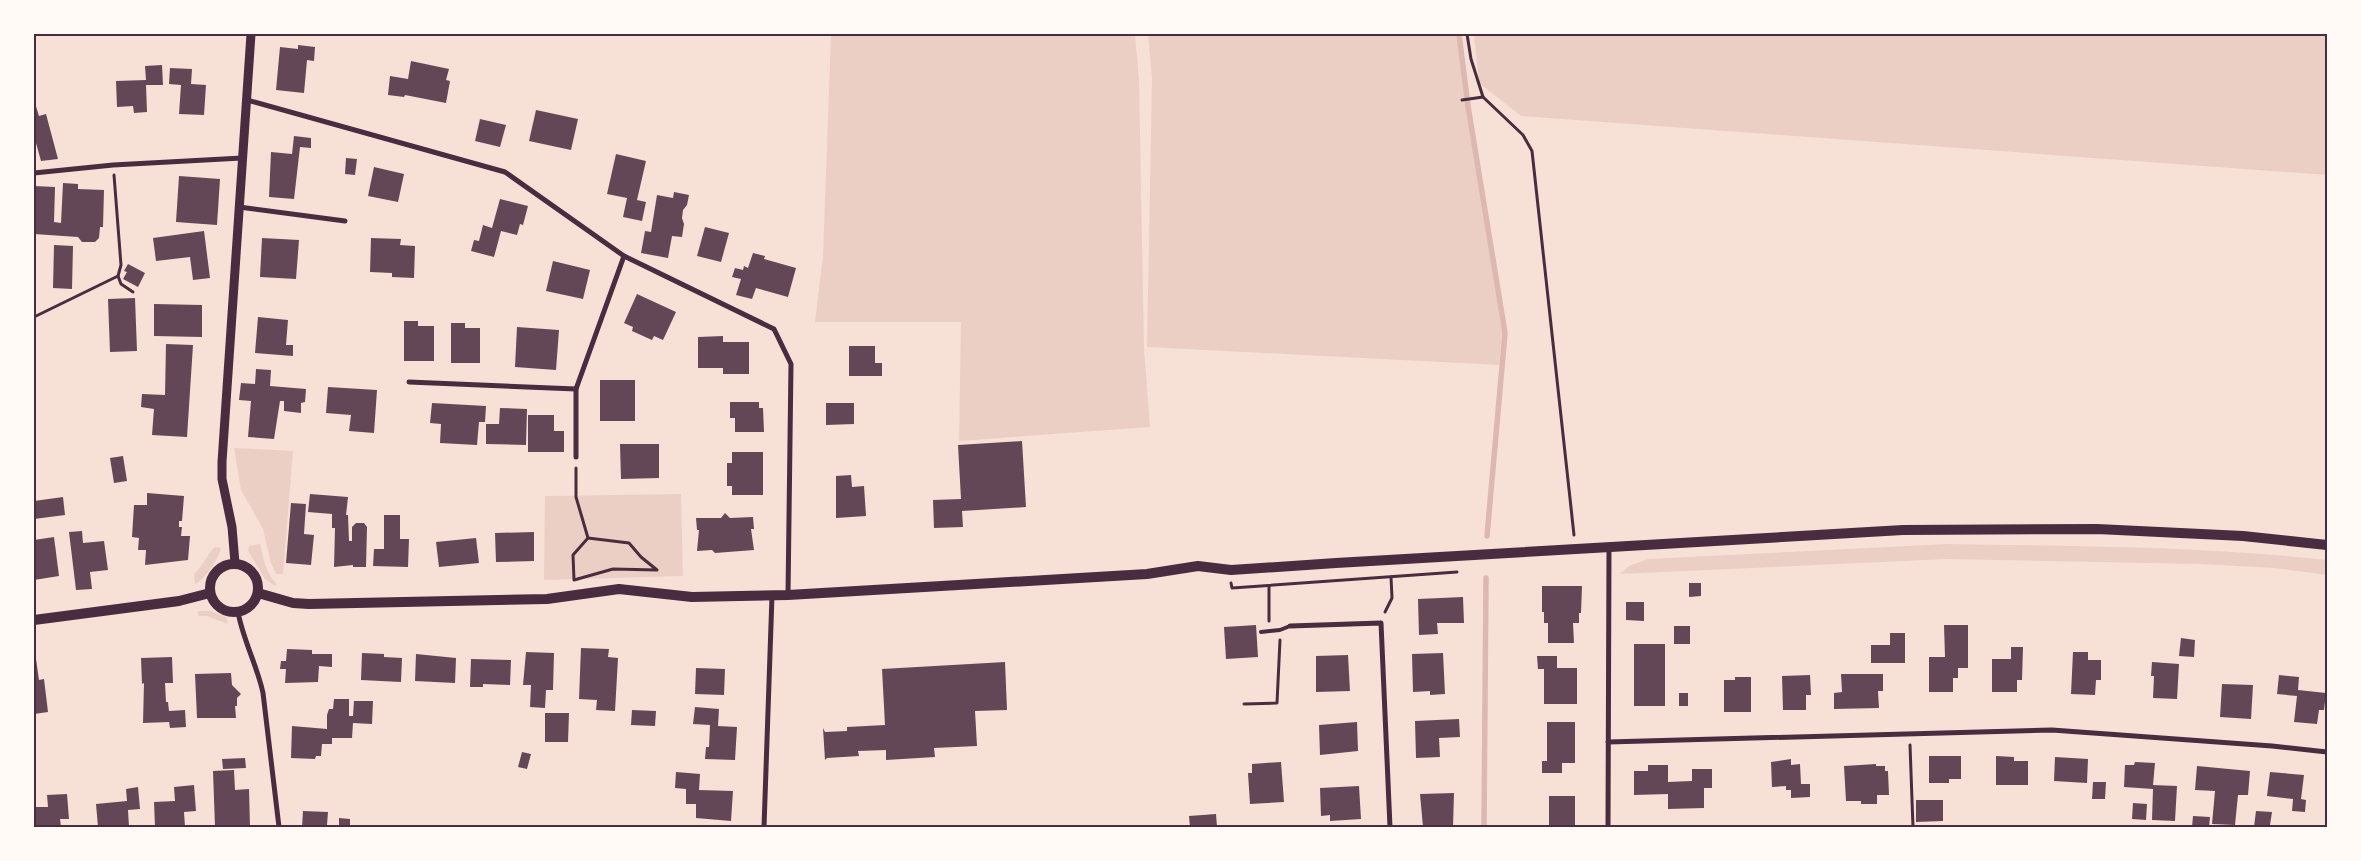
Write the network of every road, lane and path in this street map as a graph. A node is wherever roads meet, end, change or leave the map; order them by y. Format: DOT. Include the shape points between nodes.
graph roads {
  1 [pos="251,34"];
  2 [pos="1468,34"];
  3 [pos="1483,96"];
  4 [pos="247,100"];
  5 [pos="1462,100"];
  6 [pos="242,158"];
  7 [pos="113,165"];
  8 [pos="34,173"];
  9 [pos="239,207"];
  10 [pos="345,222"];
  11 [pos="624,256"];
  12 [pos="118,276"];
  13 [pos="133,292"];
  14 [pos="34,317"];
  15 [pos="409,382"];
  16 [pos="576,389"];
  17 [pos="576,457"];
  18 [pos="588,538"];
  19 [pos="2327,545"];
  20 [pos="1609,547"];
  21 [pos="1576,548"];
  22 [pos="235,563"];
  23 [pos="1231,570"];
  24 [pos="1461,572"];
  25 [pos="1391,577"];
  26 [pos="1270,586"];
  27 [pos="210,593"];
  28 [pos="258,593"];
  29 [pos="772,595"];
  30 [pos="788,595"];
  31 [pos="238,612"];
  32 [pos="34,620"];
  33 [pos="1381,622"];
  34 [pos="1290,626"];
  35 [pos="1280,630"];
  36 [pos="1270,631"];
  37 [pos="1261,632"];
  38 [pos="1244,704"];
  39 [pos="1910,734"];
  40 [pos="1608,742"];
  41 [pos="2327,752"];
  42 [pos="278,827"];
  43 [pos="764,827"];
  44 [pos="1390,827"];
  45 [pos="1608,827"];
  46 [pos="1913,827"];
  1 -- 4 [label="street"];
  2 -- 3 [label="path" via="1471,59"];
  3 -- 5 [label="path"];
  3 -- 21 [label="path" via="1523,135 1532,151"];
  4 -- 6 [label="street"];
  4 -- 11 [label="street" via="505,172"];
  6 -- 7 [label="street"];
  6 -- 9 [label="street"];
  7 -- 8 [label="street"];
  7 -- 12 [label="path" via="121,266"];
  9 -- 10 [label="street"];
  9 -- 22 [label="street" via="222,462"];
  11 -- 16 [label="street"];
  11 -- 30 [label="street" via="774,329 791,364"];
  12 -- 13 [label="path" via="121,284"];
  12 -- 14 [label="path"];
  15 -- 16 [label="street"];
  16 -- 17 [label="street"];
  17 -- 18 [label="path" via="576,497"];
  18 -- 18 [label="path" via="573,554 574,580 613,569 657,570 629,543"];
  19 -- 20 [label="main road" via="2243,536 2097,529 1902,530"];
  20 -- 21 [label="main road"];
  20 -- 40 [label="street"];
  21 -- 23 [label="main road"];
  22 -- 27 [label="main road" via="215,572"];
  22 -- 28 [label="main road" via="253,573"];
  23 -- 26 [label="path" via="1232,588"];
  23 -- 30 [label="main road" via="1198,566 1147,574"];
  24 -- 25 [label="path"];
  25 -- 26 [label="path"];
  25 -- 33 [label="path" via="1392,598"];
  26 -- 36 [label="path"];
  27 -- 31 [label="main road" via="220,608"];
  27 -- 32 [label="main road" via="179,601"];
  28 -- 29 [label="main road" via="309,604 547,600 619,589 692,597"];
  28 -- 31 [label="main road" via="251,606"];
  29 -- 30 [label="main road"];
  29 -- 43 [label="street"];
  31 -- 42 [label="street" via="263,693"];
  33 -- 34 [label="street"];
  33 -- 44 [label="street"];
  34 -- 35 [label="lane"];
  35 -- 36 [label="lane"];
  35 -- 38 [label="path" via="1277,703"];
  36 -- 37 [label="lane"];
  39 -- 40 [label="street"];
  39 -- 41 [label="street" via="2052,730"];
  39 -- 46 [label="path"];
  40 -- 45 [label="street"];
}
